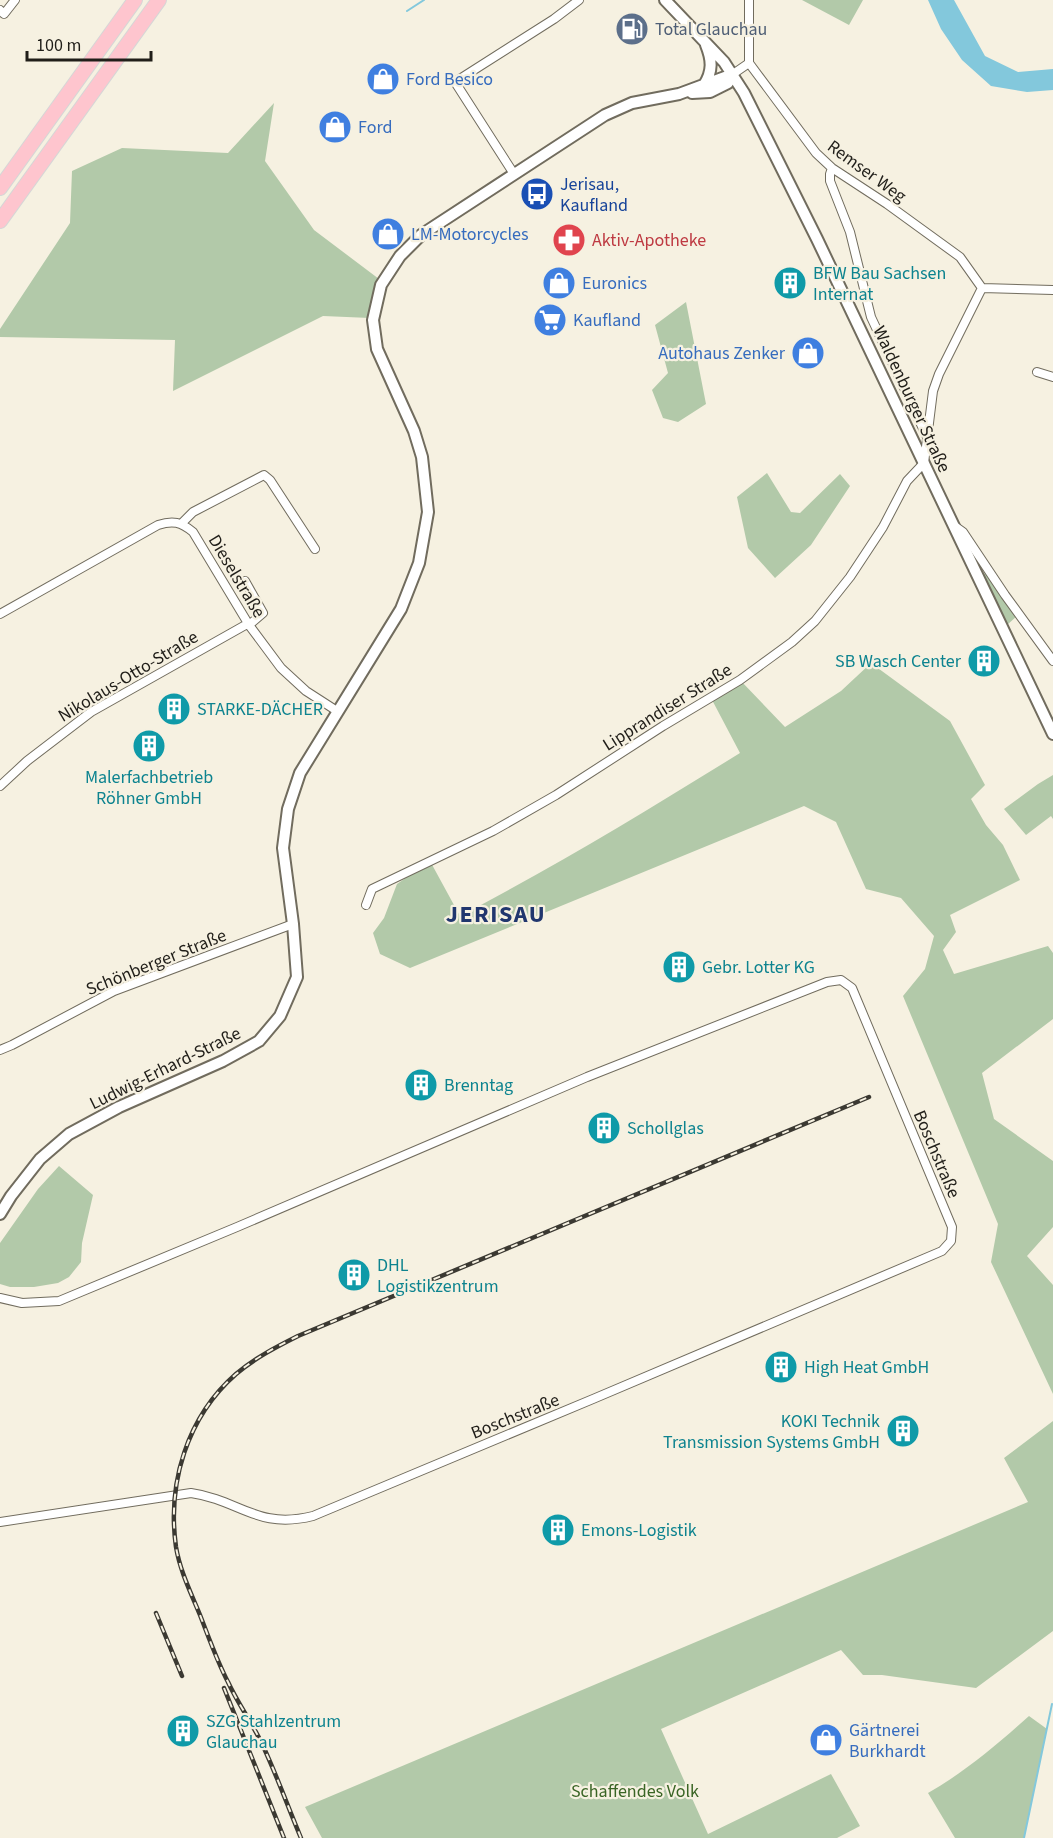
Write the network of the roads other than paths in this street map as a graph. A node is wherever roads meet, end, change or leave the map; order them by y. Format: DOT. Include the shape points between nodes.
graph roads {
  1 [pos="15,0"];
  2 [pos="135,0"];
  3 [pos="159,0"];
  4 [pos="579,0"];
  5 [pos="665,0"];
  6 [pos="748,0"];
  7 [pos="1,14"];
  8 [pos="705,42"];
  9 [pos="749,63"];
  10 [pos="734,76"];
  11 [pos="707,88"];
  12 [pos="744,93"];
  13 [pos="832,168"];
  14 [pos="514,174"];
  15 [pos="0,188"];
  16 [pos="0,222"];
  17 [pos="982,288"];
  18 [pos="1053,290"];
  19 [pos="1037,372"];
  20 [pos="1053,377"];
  21 [pos="926,436"];
  22 [pos="924,463"];
  23 [pos="182,524"];
  24 [pos="953,524"];
  25 [pos="315,549"];
  26 [pos="245,580"];
  27 [pos="0,614"];
  28 [pos="249,624"];
  29 [pos="1053,661"];
  30 [pos="337,711"];
  31 [pos="1053,734"];
  32 [pos="0,786"];
  33 [pos="366,905"];
  34 [pos="293,924"];
  35 [pos="0,1050"];
  36 [pos="0,1214"];
  37 [pos="0,1298"];
  38 [pos="0,1522"];
  1 -- 7 [label="street"];
  2 -- 15 [label="highway"];
  3 -- 16 [label="highway"];
  4 -- 14 [label="street" via="455,82"];
  5 -- 8 [label="street, Waldenburger Straße"];
  6 -- 9 [label="street"];
  8 -- 10 [label="street, Waldenburger Straße"];
  8 -- 11 [label="street" via="711,63"];
  9 -- 10 [label="street"];
  9 -- 13 [label="street, Remser Weg" via="816,153"];
  10 -- 11 [label="street, Ludwig-Erhard-Straße"];
  10 -- 12 [label="street, Waldenburger Straße"];
  11 -- 12 [label="street"];
  11 -- 14 [label="street, Ludwig-Erhard-Straße" via="632,103 605,115"];
  12 -- 22 [label="street, Waldenburger Straße"];
  13 -- 17 [label="street, Remser Weg" via="960,257"];
  13 -- 21 [label="street" via="830,181 850,232 871,317"];
  14 -- 30 [label="street, Ludwig-Erhard-Straße" via="421,235 400,256 381,285 373,320 377,349 414,430 422,457 428,512 419,563 400,609"];
  17 -- 18 [label="street"];
  17 -- 21 [label="street" via="939,374"];
  19 -- 20 [label="street"];
  21 -- 22 [label="street"];
  22 -- 24 [label="street, Waldenburger Straße"];
  22 -- 33 [label="street, Lipprandiser Straße" via="907,481 850,577 815,621 792,642 740,680 556,795 493,831 372,889"];
  23 -- 25 [label="street" via="193,512 264,476"];
  23 -- 27 [label="street" via="169,521 158,525"];
  23 -- 28 [label="street, Dieselstraße" via="193,532"];
  24 -- 29 [label="street" via="963,532"];
  24 -- 31 [label="street, Waldenburger Straße"];
  26 -- 28 [label="street" via="263,613"];
  28 -- 30 [label="street, Dieselstraße" via="281,668 306,691"];
  28 -- 32 [label="street, Nikolaus-Otto-Straße" via="91,712"];
  30 -- 34 [label="street, Ludwig-Erhard-Straße" via="300,773 288,808 283,848"];
  34 -- 35 [label="street, Schönberger Straße" via="114,991"];
  34 -- 36 [label="street, Ludwig-Erhard-Straße" via="297,977 280,1016 259,1041 69,1134 40,1158"];
  37 -- 38 [label="street, Boschstraße" via="22,1303 59,1301 587,1077 827,982 841,980 852,988 952,1227 951,1241 942,1251 313,1516 280,1521 264,1518 207,1495 191,1493"];
}
